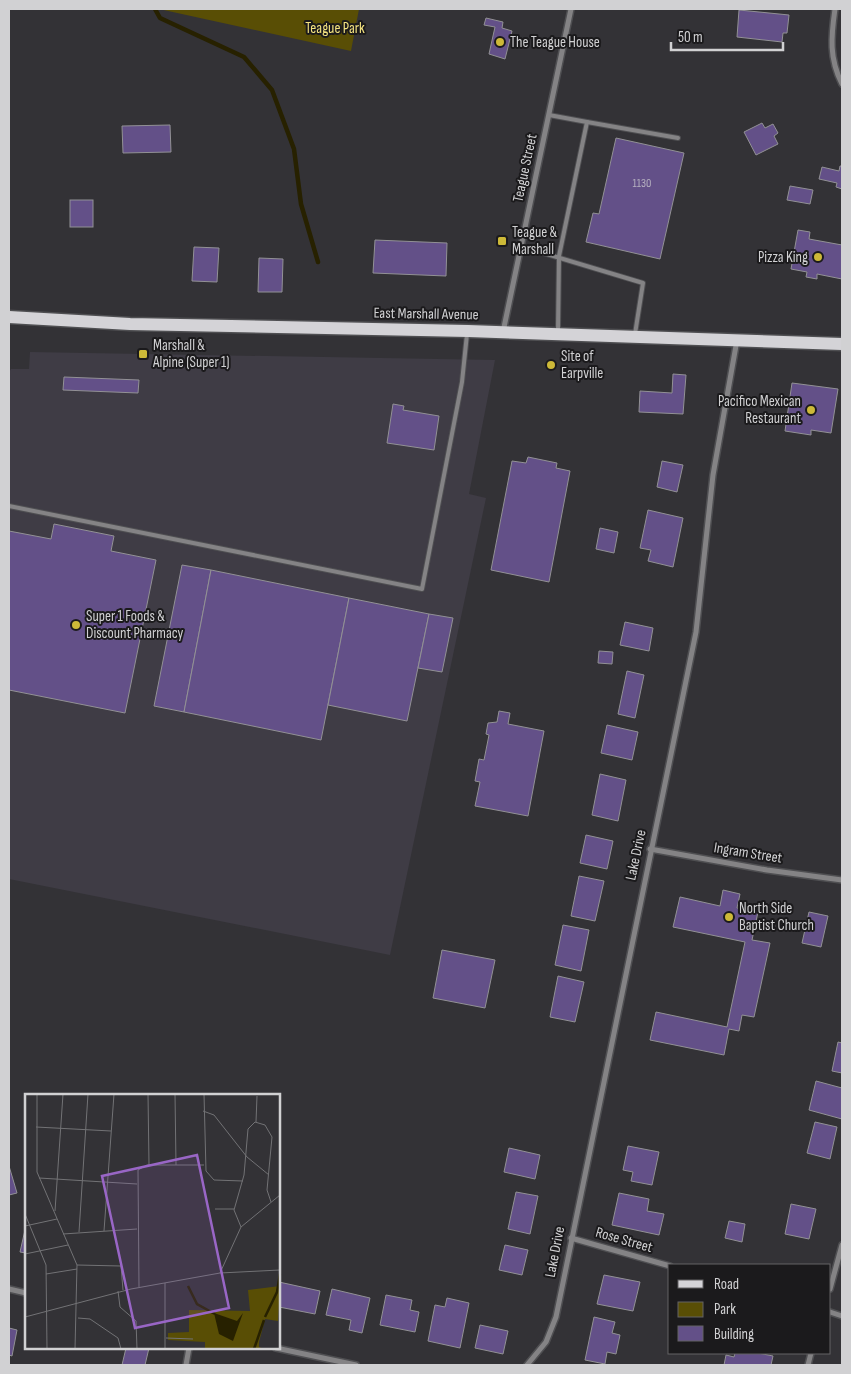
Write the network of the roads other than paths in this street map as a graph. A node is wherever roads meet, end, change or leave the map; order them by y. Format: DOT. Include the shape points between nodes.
graph roads {
  1 [pos="571,9"];
  2 [pos="835,9"];
  3 [pos="842,84"];
  4 [pos="549,115"];
  5 [pos="587,122"];
  6 [pos="678,138"];
  7 [pos="520,246"];
  8 [pos="559,256"];
  9 [pos="9,317"];
  10 [pos="468,331"];
  11 [pos="503,332"];
  12 [pos="558,334"];
  13 [pos="635,337"];
  14 [pos="737,340"];
  15 [pos="842,344"];
  16 [pos="9,506"];
  17 [pos="650,849"];
  18 [pos="842,880"];
  19 [pos="571,1238"];
  20 [pos="842,1245"];
  21 [pos="668,1265"];
  22 [pos="831,1285"];
  23 [pos="9,1289"];
  24 [pos="25,1293"];
  25 [pos="189,1349"];
  26 [pos="280,1349"];
  27 [pos="186,1365"];
  28 [pos="356,1365"];
  29 [pos="527,1365"];
  1 -- 4 [label="street, Teague Street"];
  2 -- 3 [label="street" via="831,51"];
  4 -- 5 [label="lane"];
  4 -- 7 [label="street, Teague Street"];
  5 -- 6 [label="lane"];
  5 -- 8 [label="lane"];
  7 -- 8 [label="lane"];
  7 -- 11 [label="street, Teague Street"];
  8 -- 12 [label="lane"];
  8 -- 13 [label="lane" via="643,283"];
  9 -- 10 [label="main road, East Marshall Avenue" via="130,324"];
  10 -- 11 [label="main road, East Marshall Avenue"];
  10 -- 16 [label="lane" via="462,382 422,589"];
  11 -- 12 [label="main road, East Marshall Avenue"];
  12 -- 13 [label="main road, East Marshall Avenue"];
  13 -- 14 [label="main road, East Marshall Avenue"];
  14 -- 15 [label="main road, East Marshall Avenue"];
  14 -- 17 [label="street, Lake Drive" via="713,475 696,632"];
  17 -- 18 [label="street, Ingram Street"];
  17 -- 19 [label="street, Lake Drive"];
  19 -- 21 [label="street, Rose Street"];
  19 -- 29 [label="street, Lake Drive" via="554,1326 541,1350"];
  20 -- 22 [label="street"];
  23 -- 24 [label="street"];
  25 -- 27 [label="street"];
  26 -- 28 [label="street"];
}
